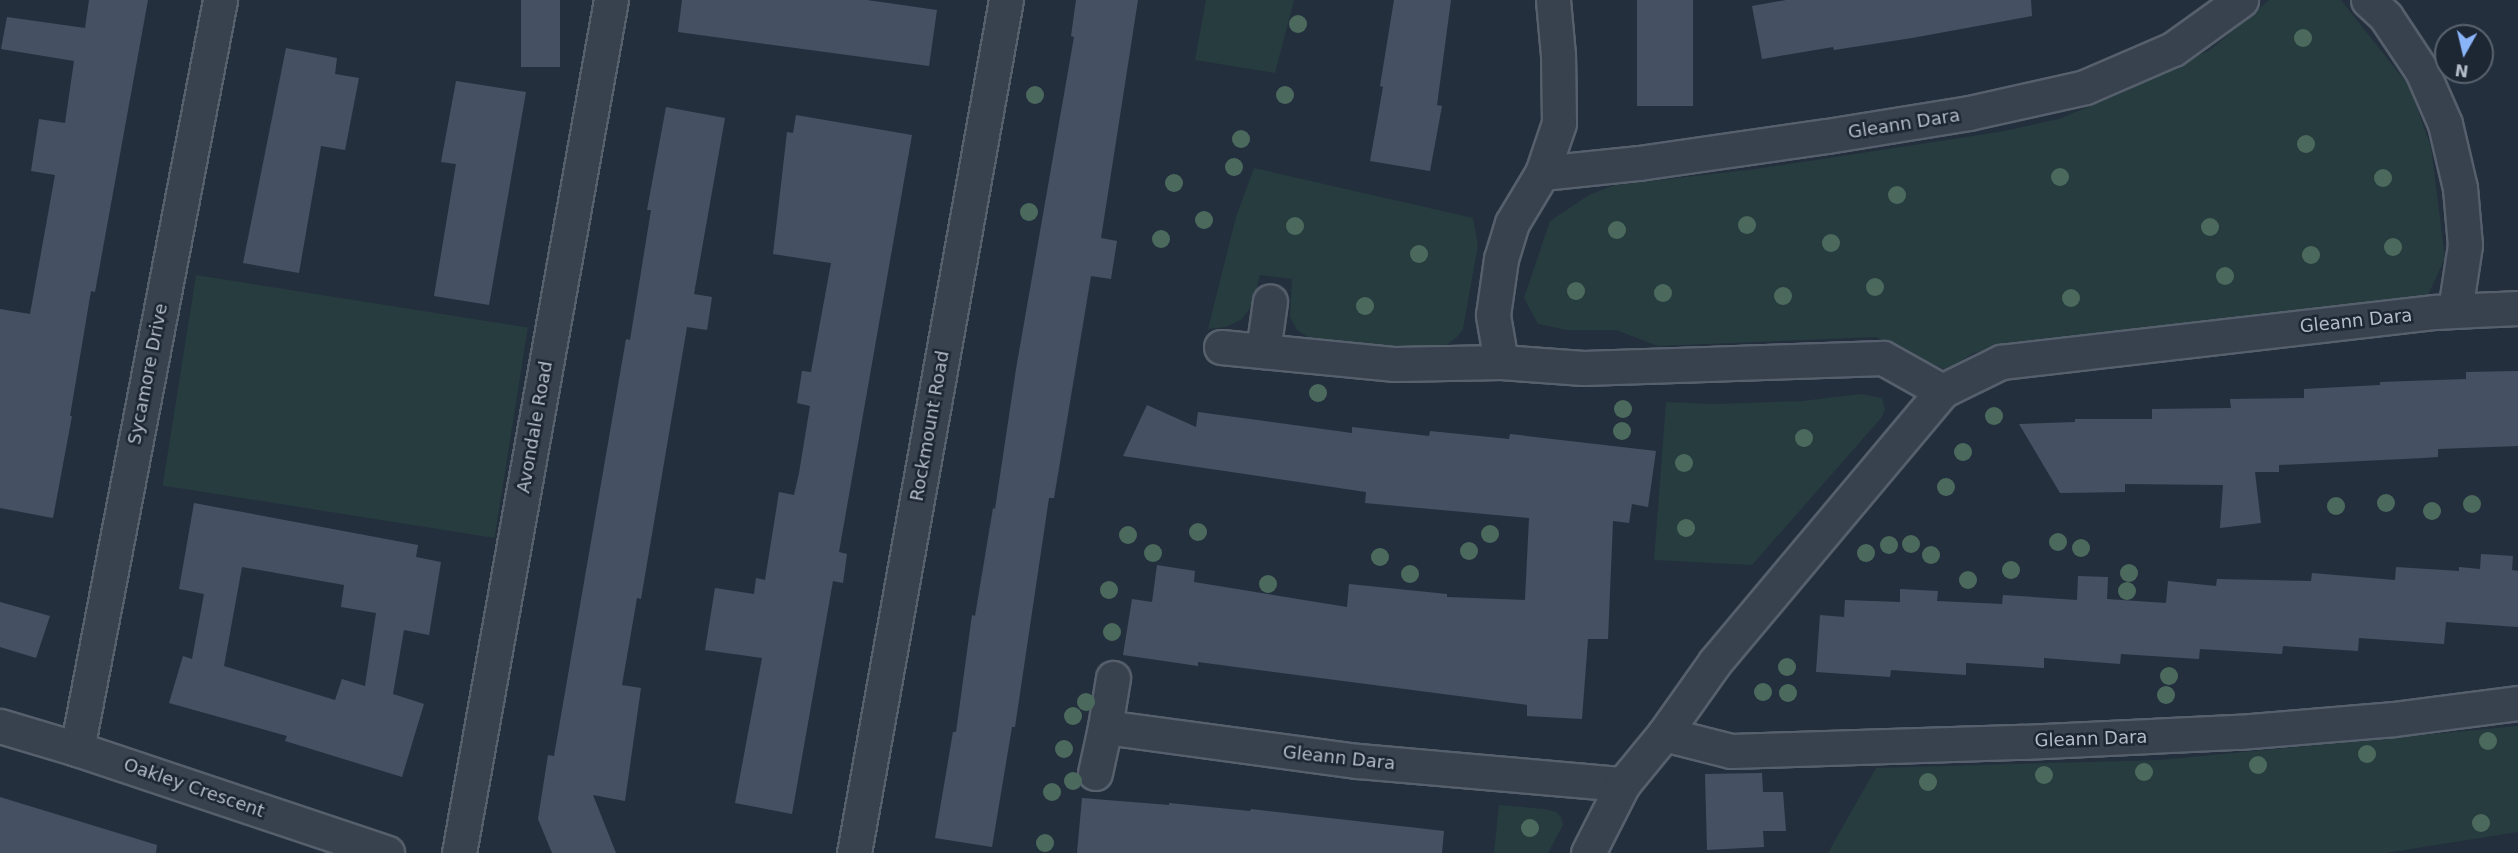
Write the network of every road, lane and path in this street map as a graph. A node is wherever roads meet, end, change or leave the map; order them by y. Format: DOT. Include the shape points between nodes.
graph roads {
  1 [pos="220,0"];
  2 [pos="611,0"];
  3 [pos="1006,0"];
  4 [pos="1553,0"];
  5 [pos="2241,0"];
  6 [pos="2368,0"];
  7 [pos="1542,173"];
  8 [pos="1270,301"];
  9 [pos="2518,308"];
  10 [pos="2455,310"];
  11 [pos="1221,347"];
  12 [pos="1263,351"];
  13 [pos="1501,362"];
  14 [pos="1942,391"];
  15 [pos="1113,678"];
  16 [pos="2518,703"];
  17 [pos="0,726"];
  18 [pos="1105,727"];
  19 [pos="1664,734"];
  20 [pos="77,749"];
  21 [pos="1095,773"];
  22 [pos="1623,784"];
  23 [pos="387,853"];
  24 [pos="459,853"];
  25 [pos="854,853"];
  26 [pos="1588,853"];
  1 -- 20 [label="street, Sycamore Drive"];
  2 -- 24 [label="street, Avondale Road"];
  3 -- 25 [label="street, Rockmount Road"];
  4 -- 7 [label="street" via="1559,123"];
  5 -- 7 [label="street, Gleann Dara" via="2173,49 2085,87 1978,111 1827,136"];
  6 -- 10 [label="street" via="2386,17 2422,71 2445,124 2460,188 2465,245"];
  7 -- 13 [label="street" via="1512,223 1501,259 1493,315"];
  8 -- 12 [label="street"];
  9 -- 10 [label="street, Gleann Dara"];
  10 -- 14 [label="street, Gleann Dara" via="2001,362"];
  11 -- 12 [label="street"];
  12 -- 13 [label="street" via="1395,364"];
  13 -- 14 [label="street" via="1583,368 1883,358"];
  14 -- 19 [label="street, Gleann Dara" via="1715,662"];
  15 -- 18 [label="street"];
  16 -- 19 [label="street, Gleann Dara" via="2394,719 2239,732 2023,742 1731,751"];
  17 -- 20 [label="street, Oakley Crescent"];
  18 -- 21 [label="street"];
  18 -- 22 [label="street, Gleann Dara" via="1358,761"];
  19 -- 22 [label="street, Gleann Dara"];
  20 -- 23 [label="street, Oakley Crescent"];
  22 -- 26 [label="street, Gleann Dara"];
}
